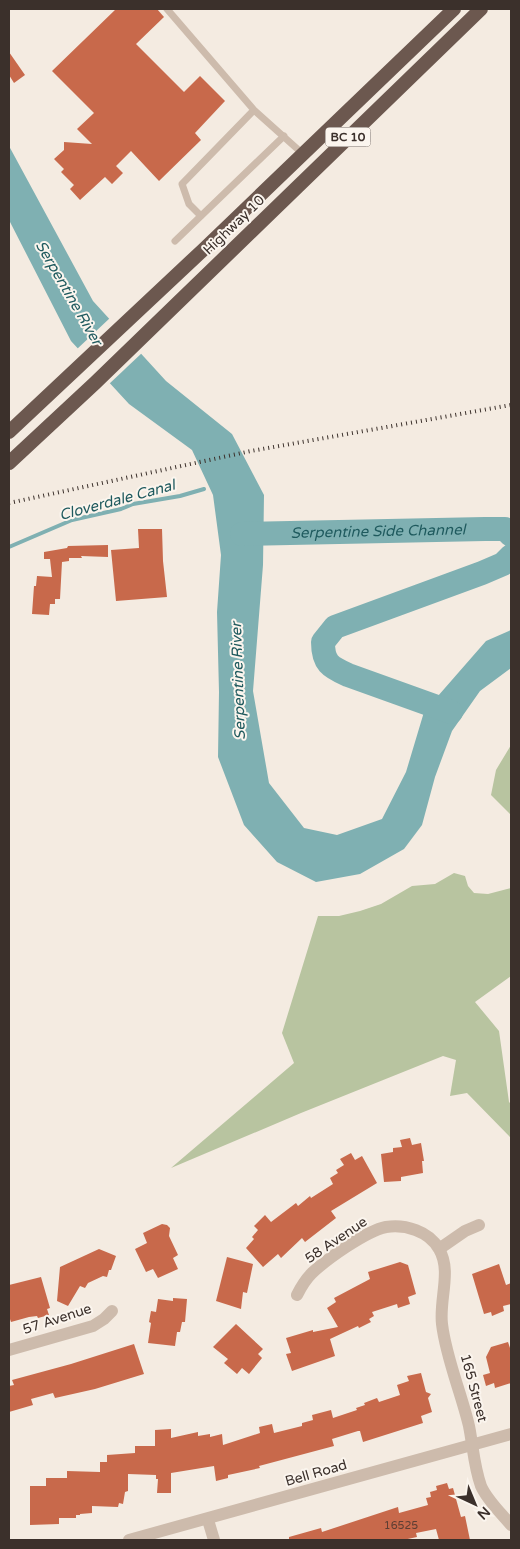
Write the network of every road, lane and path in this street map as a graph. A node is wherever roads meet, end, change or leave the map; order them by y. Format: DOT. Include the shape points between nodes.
graph roads {
  1 [pos="167,9"];
  2 [pos="454,9"];
  3 [pos="481,9"];
  4 [pos="254,110"];
  5 [pos="284,136"];
  6 [pos="303,154"];
  7 [pos="201,216"];
  8 [pos="175,240"];
  9 [pos="9,432"];
  10 [pos="9,462"];
  11 [pos="479,1225"];
  12 [pos="439,1249"];
  13 [pos="297,1295"];
  14 [pos="112,1311"];
  15 [pos="9,1350"];
  16 [pos="511,1434"];
  17 [pos="472,1445"];
  18 [pos="208,1520"];
  19 [pos="511,1525"];
  20 [pos="129,1540"];
  21 [pos="214,1540"];
  1 -- 4 [label="lane"];
  2 -- 6 [label="highway, Highway 10 / BC 10"];
  3 -- 10 [label="highway, Highway 10 / BC 10" via="95,383"];
  4 -- 5 [label="lane"];
  4 -- 7 [label="lane" via="182,184 189,204"];
  5 -- 6 [label="lane"];
  5 -- 7 [label="lane"];
  6 -- 9 [label="highway, Highway 10 / BC 10"];
  7 -- 8 [label="lane"];
  11 -- 12 [label="street"];
  12 -- 13 [label="street, 58 Avenue" via="419,1231 407,1227 385,1227 373,1231 319,1267"];
  12 -- 17 [label="street, 165 Street" via="445,1272 442,1324"];
  14 -- 15 [label="street, 57 Avenue" via="93,1326"];
  16 -- 17 [label="street, Bell Road"];
  17 -- 18 [label="street, Bell Road"];
  17 -- 19 [label="street, 165 Street" via="482,1486"];
  18 -- 20 [label="street, Bell Road"];
  18 -- 21 [label="street"];
}
